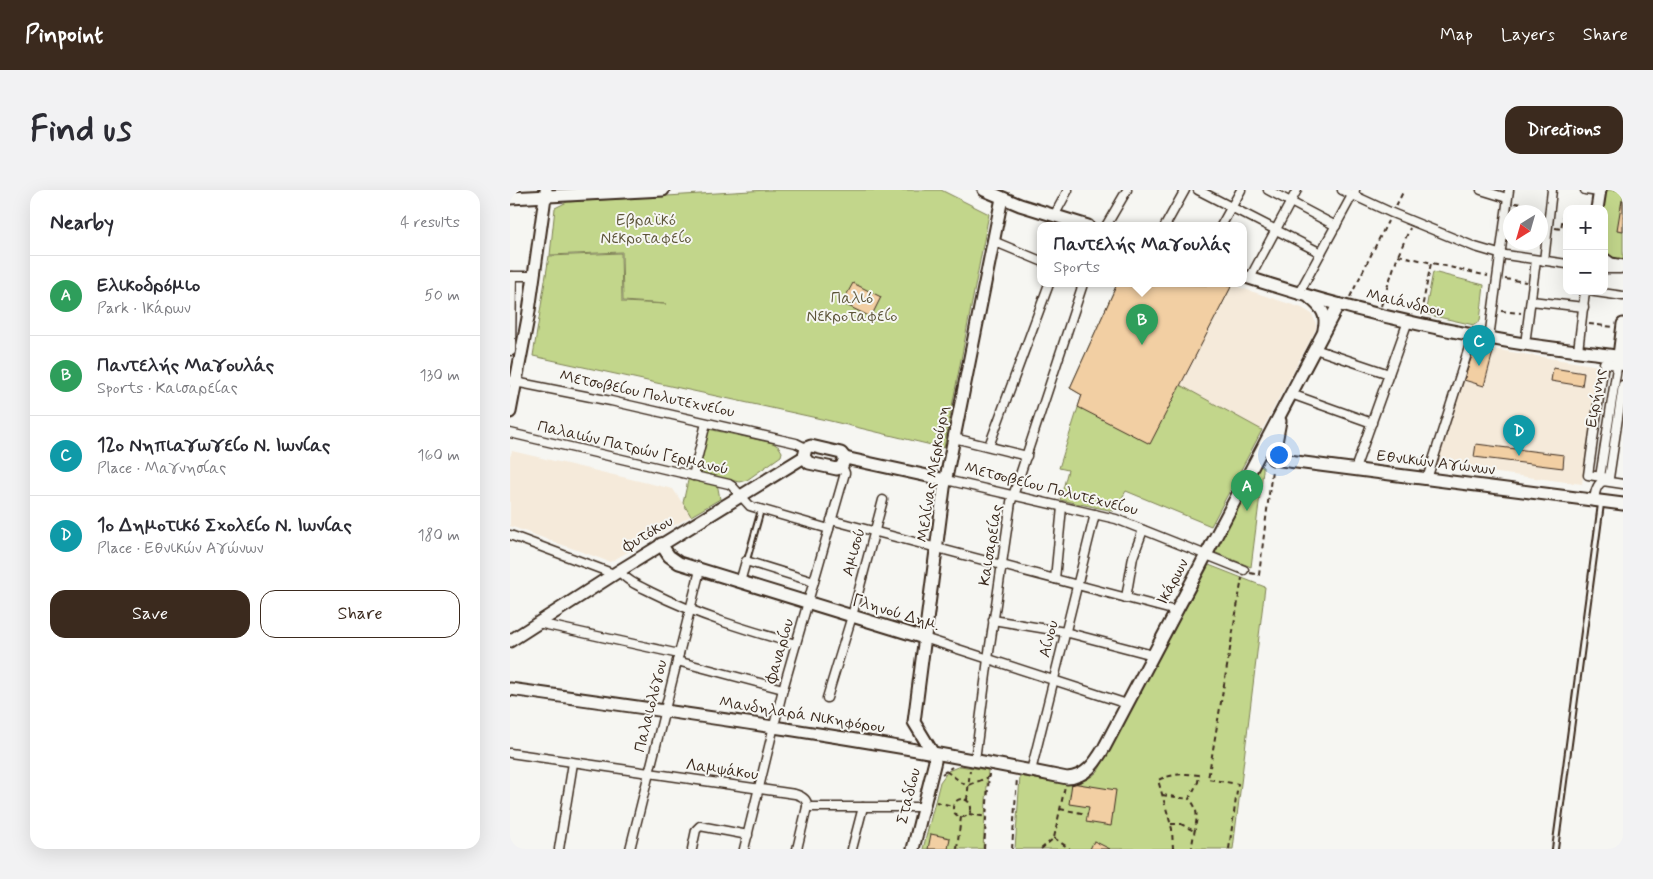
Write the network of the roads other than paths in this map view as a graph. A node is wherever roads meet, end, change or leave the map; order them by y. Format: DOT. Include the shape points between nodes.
graph roads {
  1 [pos="663,190"];
  2 [pos="984,190"];
  3 [pos="1068,190"];
  4 [pos="1126,190"];
  5 [pos="1185,190"];
  6 [pos="1198,190"];
  7 [pos="1241,190"];
  8 [pos="1268,190"];
  9 [pos="1297,190"];
  10 [pos="1342,190"];
  11 [pos="1480,190"];
  12 [pos="1552,190"];
  13 [pos="1585,190"];
  14 [pos="1599,191"];
  15 [pos="546,193"];
  16 [pos="1354,193"];
  17 [pos="1507,197"];
  18 [pos="510,198"];
  19 [pos="1002,198"];
  20 [pos="1291,202"];
  21 [pos="1597,205"];
  22 [pos="1232,207"];
  23 [pos="1054,216"];
  24 [pos="1074,222"];
  25 [pos="1108,222"];
  26 [pos="1167,222"];
  27 [pos="1224,222"];
  28 [pos="1336,226"];
  29 [pos="1276,230"];
  30 [pos="993,241"];
  31 [pos="1321,253"];
  32 [pos="1499,254"];
  33 [pos="1037,259"];
  34 [pos="1540,260"];
  35 [pos="1563,263"];
  36 [pos="1608,264"];
  37 [pos="1623,267"];
  38 [pos="511,276"];
  39 [pos="534,276"];
  40 [pos="1247,277"];
  41 [pos="1048,287"];
  42 [pos="1082,287"];
  43 [pos="1303,294"];
  44 [pos="1608,294"];
  45 [pos="1586,295"];
  46 [pos="1623,296"];
  47 [pos="1531,301"];
  48 [pos="1342,306"];
  49 [pos="1584,307"];
  50 [pos="511,316"];
  51 [pos="528,318"];
  52 [pos="1413,322"];
  53 [pos="1623,327"];
  54 [pos="1323,333"];
  55 [pos="1473,335"];
  56 [pos="1489,338"];
  57 [pos="1525,344"];
  58 [pos="1315,349"];
  59 [pos="514,351"];
  60 [pos="1578,351"];
  61 [pos="1620,361"];
  62 [pos="1389,374"];
  63 [pos="513,382"];
  64 [pos="1623,385"];
  65 [pos="1291,394"];
  66 [pos="1285,405"];
  67 [pos="510,412"];
  68 [pos="706,423"];
  69 [pos="1372,423"];
  70 [pos="510,433"];
  71 [pos="954,438"];
  72 [pos="989,446"];
  73 [pos="805,453"];
  74 [pos="1026,456"];
  75 [pos="1274,459"];
  76 [pos="844,462"];
  77 [pos="1355,469"];
  78 [pos="693,476"];
  79 [pos="1600,477"];
  80 [pos="1427,479"];
  81 [pos="946,480"];
  82 [pos="1623,484"];
  83 [pos="742,496"];
  84 [pos="1013,496"];
  85 [pos="883,500"];
  86 [pos="1598,501"];
  87 [pos="1623,504"];
  88 [pos="1062,507"];
  89 [pos="761,510"];
  90 [pos="1095,514"];
  91 [pos="831,520"];
  92 [pos="829,529"];
  93 [pos="1143,530"];
  94 [pos="874,531"];
  95 [pos="510,536"];
  96 [pos="662,544"];
  97 [pos="937,548"];
  98 [pos="1205,555"];
  99 [pos="746,561"];
  100 [pos="1002,565"];
  101 [pos="700,570"];
  102 [pos="1244,570"];
  103 [pos="616,573"];
  104 [pos="1055,579"];
  105 [pos="740,582"];
  106 [pos="814,582"];
  107 [pos="1077,585"];
  108 [pos="1126,598"];
  109 [pos="808,602"];
  110 [pos="690,610"];
  111 [pos="1176,611"];
  112 [pos="852,616"];
  113 [pos="993,620"];
  114 [pos="538,623"];
  115 [pos="1065,632"];
  116 [pos="924,638"];
  117 [pos="510,641"];
  118 [pos="796,644"];
  119 [pos="1153,655"];
  120 [pos="678,657"];
  121 [pos="988,659"];
  122 [pos="1053,681"];
  123 [pos="510,689"];
  124 [pos="783,689"];
  125 [pos="827,698"];
  126 [pos="1127,704"];
  127 [pos="665,711"];
  128 [pos="774,727"];
  129 [pos="932,752"];
  130 [pos="510,753"];
  131 [pos="573,763"];
  132 [pos="973,763"];
  133 [pos="1031,770"];
  134 [pos="1087,771"];
  135 [pos="648,774"];
  136 [pos="759,788"];
  137 [pos="928,804"];
  138 [pos="863,807"];
  139 [pos="807,808"];
  140 [pos="748,835"];
  141 [pos="559,849"];
  142 [pos="630,849"];
  143 [pos="692,849"];
  144 [pos="744,849"];
  145 [pos="797,849"];
  146 [pos="852,849"];
  147 [pos="912,849"];
  148 [pos="1555,849"];
  1 -- 15 [label="street"];
  2 -- 19 [label="street"];
  3 -- 23 [label="street"];
  4 -- 25 [label="street"];
  5 -- 26 [label="street"];
  6 -- 22 [label="street"];
  7 -- 22 [label="street"];
  8 -- 20 [label="street"];
  9 -- 20 [label="street"];
  10 -- 16 [label="street"];
  11 -- 17 [label="street"];
  12 -- 34 [label="street"];
  13 -- 14 [label="street"];
  14 -- 21 [label="street"];
  15 -- 18 [label="street"];
  15 -- 39 [label="street"];
  16 -- 28 [label="street"];
  16 -- 32 [label="street" via="1413,222"];
  17 -- 32 [label="street"];
  19 -- 23 [label="street"];
  19 -- 30 [label="street, Μελίνας Μερκούρη"];
  20 -- 28 [label="street"];
  20 -- 29 [label="street"];
  22 -- 27 [label="street"];
  22 -- 29 [label="street"];
  23 -- 24 [label="street"];
  28 -- 31 [label="street"];
  29 -- 31 [label="street"];
  29 -- 40 [label="street"];
  30 -- 33 [label="street"];
  30 -- 71 [label="street, Μελίνας Μερκούρη"];
  31 -- 43 [label="street"];
  32 -- 34 [label="street"];
  32 -- 56 [label="street"];
  34 -- 35 [label="street"];
  34 -- 47 [label="street"];
  36 -- 37 [label="street"];
  38 -- 39 [label="street"];
  38 -- 50 [label="street"];
  39 -- 51 [label="street"];
  40 -- 43 [label="street, Μαιάνδρου"];
  41 -- 72 [label="street"];
  42 -- 74 [label="street, Καισαρείας"];
  43 -- 48 [label="street, Μαιάνδρου"];
  43 -- 54 [label="street" via="1321,308 1326,323"];
  44 -- 46 [label="street"];
  45 -- 49 [label="street"];
  47 -- 49 [label="street"];
  47 -- 57 [label="street"];
  48 -- 52 [label="street, Μαιάνδρου"];
  48 -- 54 [label="street, Ικάρων"];
  49 -- 60 [label="street"];
  50 -- 51 [label="street"];
  50 -- 59 [label="street"];
  51 -- 59 [label="street"];
  52 -- 55 [label="street, Μαιάνδρου"];
  52 -- 62 [label="street"];
  53 -- 61 [label="street, Ειρήνης"];
  54 -- 58 [label="street, Ικάρων"];
  55 -- 56 [label="street, Μαιάνδρου"];
  55 -- 80 [label="street"];
  56 -- 57 [label="street, Μαιάνδρου"];
  57 -- 60 [label="street, Μαιάνδρου"];
  58 -- 62 [label="street"];
  58 -- 65 [label="street, Ικάρων"];
  59 -- 63 [label="street"];
  60 -- 61 [label="street, Μαιάνδρου"];
  61 -- 79 [label="street, Ειρήνης"];
  61 -- 79 [label="street" via="1604,363 1588,475"];
  62 -- 69 [label="street"];
  63 -- 67 [label="street"];
  63 -- 68 [label="street, Μετσοβείου Πολυτεχνείου"];
  64 -- 79 [label="street" via="1609,478"];
  65 -- 66 [label="street, Ικάρων"];
  65 -- 69 [label="street"];
  66 -- 75 [label="street, Ικάρων"];
  66 -- 98 [label="street, Ικάρων"];
  68 -- 73 [label="street, Μετσοβείου Πολυτεχνείου" via="796,443"];
  68 -- 78 [label="street"];
  69 -- 77 [label="street"];
  70 -- 78 [label="street, Παλαιών Πατρών Γερμανού"];
  71 -- 72 [label="street"];
  71 -- 81 [label="street, Μελίνας Μερκούρη"];
  72 -- 74 [label="street"];
  73 -- 76 [label="street" via="811,446 841,453"];
  73 -- 76 [label="street" via="809,463 837,470"];
  73 -- 83 [label="street, Φυτόκου"];
  74 -- 84 [label="street, Καισαρείας"];
  75 -- 77 [label="street, Εθνικών Αγώνων"];
  76 -- 81 [label="street, Μετσοβείου Πολυτεχνείου"];
  76 -- 91 [label="street, Φαναρίου" via="845,473"];
  77 -- 80 [label="street, Εθνικών Αγώνων"];
  78 -- 83 [label="street, Παλαιών Πατρών Γερμανού" via="732,486"];
  80 -- 86 [label="street, Εθνικών Αγώνων"];
  81 -- 84 [label="street, Μετσοβείου Πολυτεχνείου"];
  81 -- 97 [label="street, Μελίνας Μερκούρη"];
  82 -- 86 [label="street" via="1600,483 1596,491"];
  83 -- 89 [label="street, Παλαιών Πατρών Γερμανού" via="750,506"];
  83 -- 96 [label="street, Φυτόκου"];
  84 -- 88 [label="street, Μετσοβείου Πολυτεχνείου"];
  84 -- 100 [label="street, Καισαρείας"];
  85 -- 94 [label="street, Αμισού"];
  86 -- 87 [label="street, Εθνικών Αγώνων"];
  86 -- 148 [label="lane"];
  88 -- 90 [label="street, Μετσοβείου Πολυτεχνείου"];
  88 -- 104 [label="street"];
  89 -- 92 [label="street, Παλαιών Πατρών Γερμανού"];
  89 -- 99 [label="lane"];
  90 -- 93 [label="street, Μετσοβείου Πολυτεχνείου"];
  90 -- 107 [label="street, Αίνου"];
  91 -- 92 [label="street, Φαναρίου"];
  91 -- 94 [label="street"];
  92 -- 106 [label="street, Φαναρίου"];
  93 -- 98 [label="street, Μετσοβείου Πολυτεχνείου"];
  93 -- 108 [label="street" via="1132,557"];
  94 -- 97 [label="street"];
  94 -- 112 [label="street, Αμισού"];
  95 -- 103 [label="street"];
  96 -- 101 [label="street, Γληνού Δημ." via="673,560"];
  96 -- 103 [label="street, Φυτόκου"];
  97 -- 100 [label="street"];
  97 -- 116 [label="street, Μελίνας Μερκούρη"];
  98 -- 102 [label="street, Μετσοβείου Πολυτεχνείου"];
  98 -- 111 [label="street, Ικάρων"];
  99 -- 105 [label="street"];
  99 -- 106 [label="street"];
  100 -- 104 [label="street"];
  100 -- 113 [label="street, Καισαρείας"];
  101 -- 105 [label="street, Γληνού Δημ."];
  101 -- 110 [label="street, Παλαιολόγου"];
  103 -- 110 [label="street"];
  103 -- 114 [label="street, Φυτόκου"];
  104 -- 107 [label="street"];
  105 -- 109 [label="street, Γληνού Δημ."];
  106 -- 109 [label="street, Φαναρίου"];
  107 -- 108 [label="street"];
  107 -- 115 [label="street, Αίνου"];
  108 -- 111 [label="street"];
  109 -- 112 [label="street, Γληνού Δημ."];
  109 -- 118 [label="street, Φαναρίου"];
  110 -- 118 [label="street"];
  110 -- 120 [label="street, Παλαιολόγου"];
  111 -- 119 [label="street, Ικάρων"];
  112 -- 116 [label="street, Γληνού Δημ."];
  112 -- 125 [label="street, Αμισού"];
  113 -- 115 [label="street"];
  113 -- 121 [label="street, Καισαρείας"];
  114 -- 117 [label="street, Φυτόκου"];
  114 -- 120 [label="street"];
  115 -- 119 [label="street"];
  115 -- 122 [label="street, Αίνου"];
  116 -- 121 [label="street, Γληνού Δημ."];
  116 -- 129 [label="street, Μελίνας Μερκούρη" via="914,722"];
  118 -- 124 [label="street, Φαναρίου"];
  119 -- 126 [label="street, Ικάρων"];
  120 -- 124 [label="street"];
  120 -- 127 [label="street, Παλαιολόγου"];
  121 -- 122 [label="street, Γληνού Δημ."];
  121 -- 132 [label="street, Καισαρείας"];
  122 -- 126 [label="street, Γληνού Δημ."];
  122 -- 133 [label="street, Αίνου"];
  123 -- 127 [label="street, Μανδηλαρά Νικηφόρου"];
  124 -- 128 [label="street, Φαναρίου"];
  126 -- 134 [label="street, Ικάρων" via="1097,761"];
  127 -- 128 [label="street, Μανδηλαρά Νικηφόρου"];
  127 -- 135 [label="street, Παλαιολόγου"];
  128 -- 129 [label="street, Μανδηλαρά Νικηφόρου"];
  128 -- 136 [label="street, Φαναρίου"];
  129 -- 132 [label="street, Μανδηλαρά Νικηφόρου"];
  129 -- 137 [label="street, Σταδίου" via="935,761"];
  130 -- 131 [label="street, Λαμψάκου"];
  131 -- 135 [label="street, Λαμψάκου"];
  131 -- 141 [label="street"];
  132 -- 133 [label="street, Μανδηλαρά Νικηφόρου"];
  133 -- 134 [label="street, Μανδηλαρά Νικηφόρου" via="1067,778"];
  135 -- 136 [label="street, Λαμψάκου"];
  135 -- 142 [label="street, Παλαιολόγου"];
  136 -- 139 [label="street, Λαμψάκου" via="800,796 807,802"];
  136 -- 140 [label="street, Φαναρίου"];
  137 -- 138 [label="street"];
  137 -- 147 [label="street, Σταδίου"];
  138 -- 139 [label="street"];
  138 -- 146 [label="street"];
  139 -- 145 [label="street"];
  140 -- 143 [label="street" via="700,826"];
  140 -- 144 [label="street, Φαναρίου"];
}
